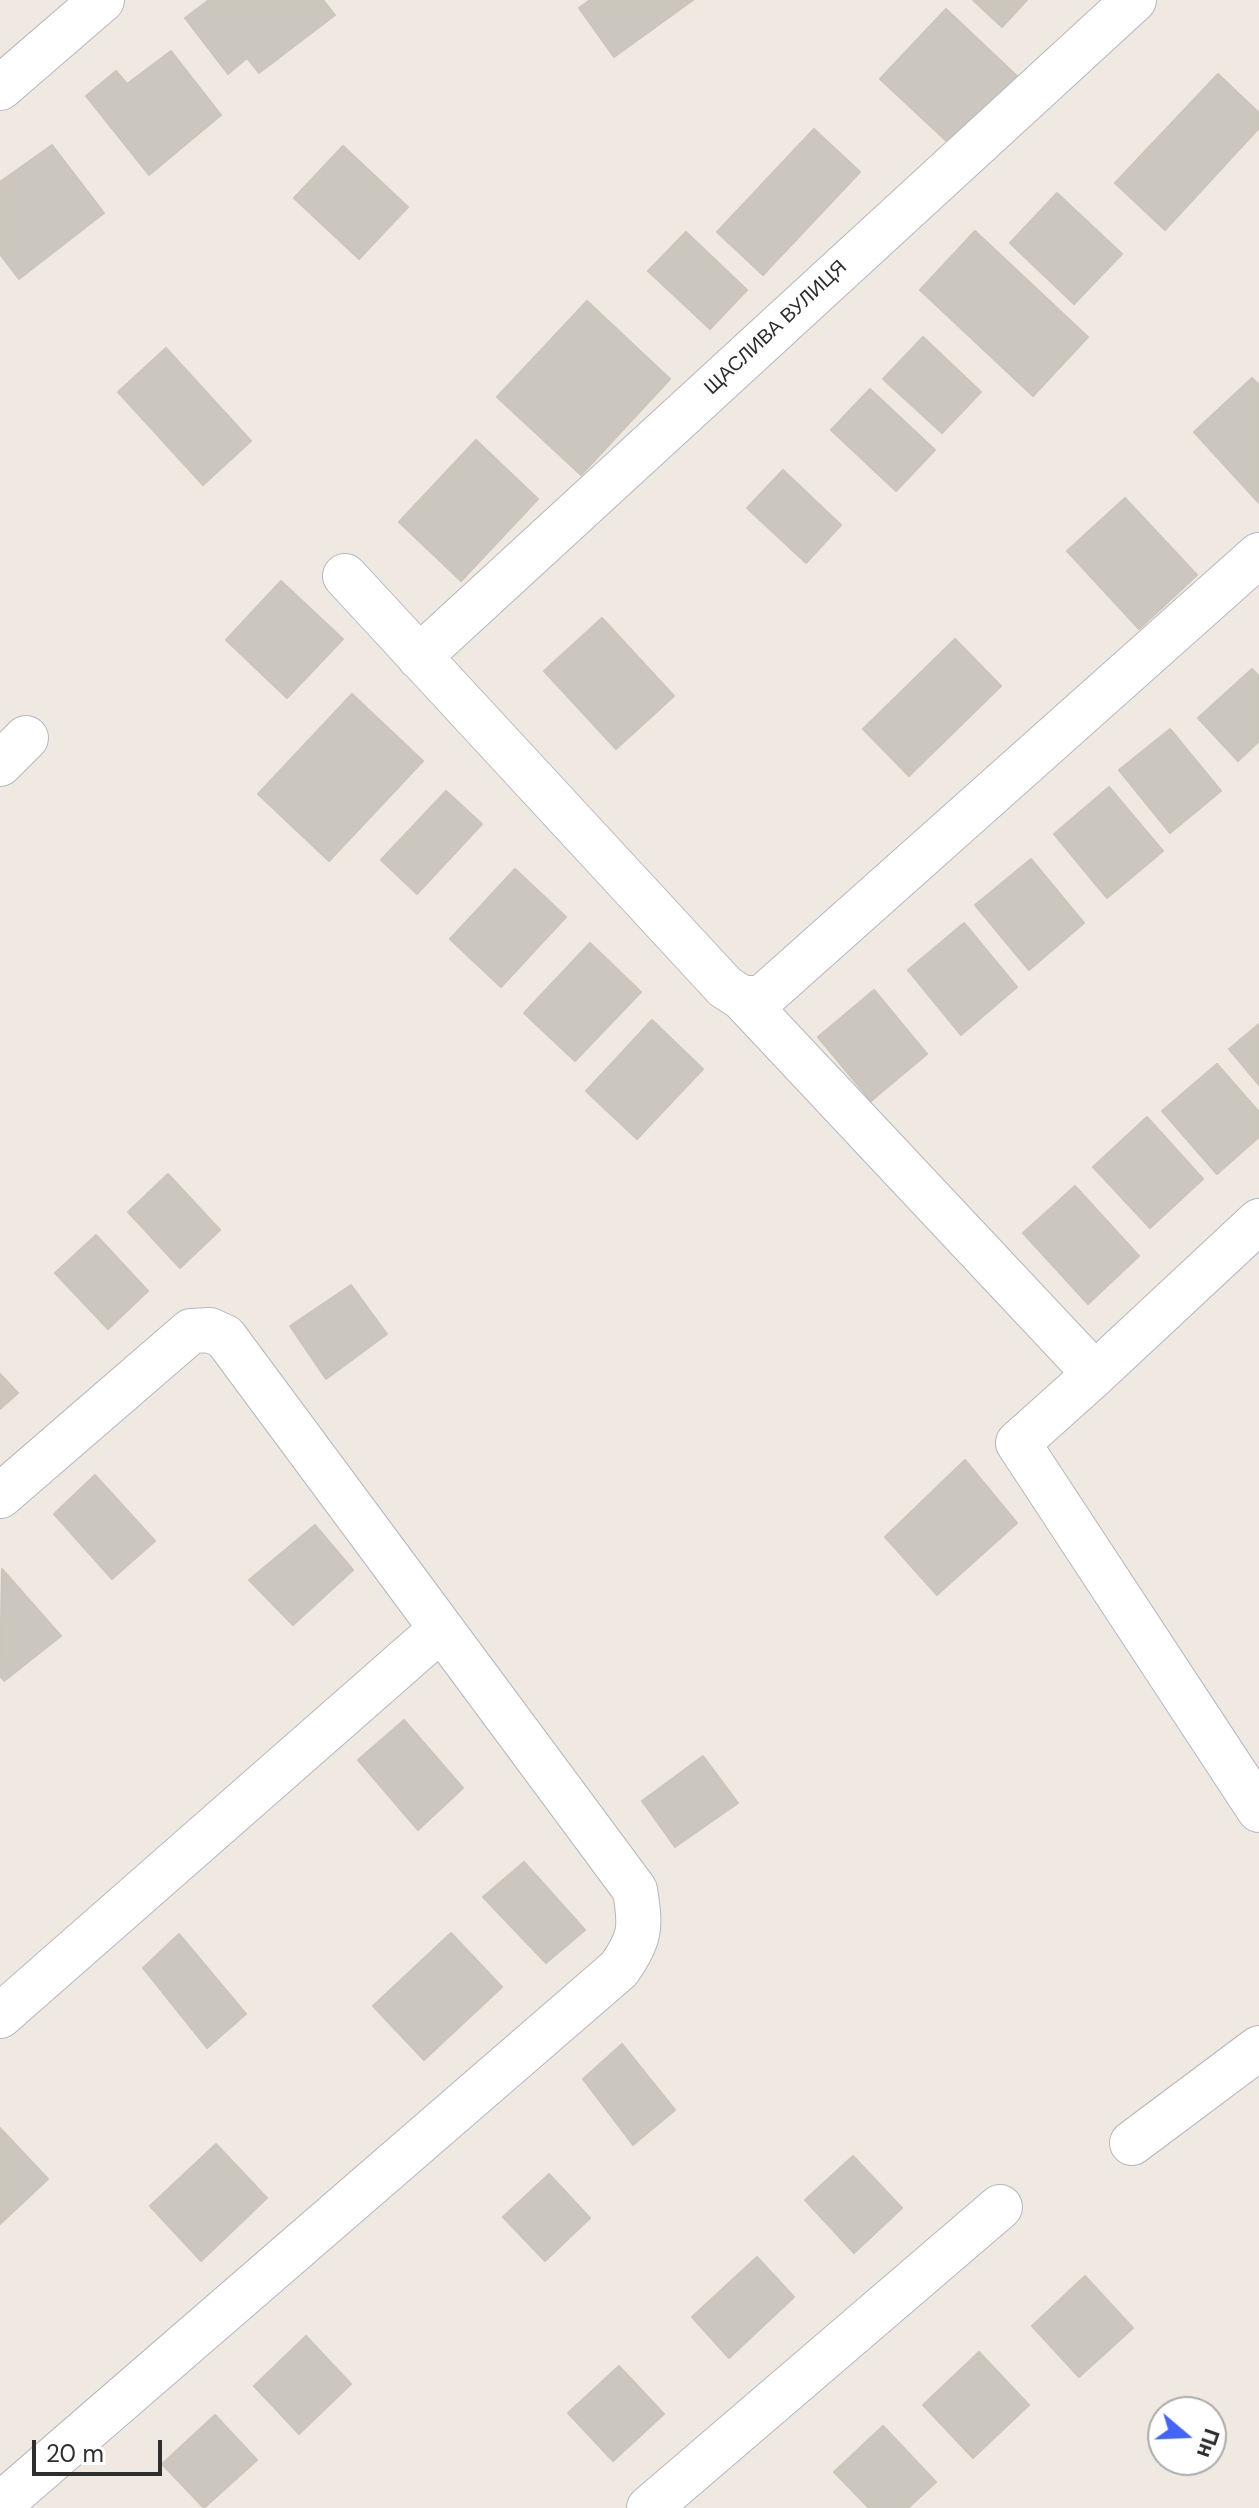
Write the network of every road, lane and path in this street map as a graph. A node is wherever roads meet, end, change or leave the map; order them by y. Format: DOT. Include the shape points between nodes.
graph roads {
  1 [pos="102,0"];
  2 [pos="1134,0"];
  3 [pos="0,88"];
  4 [pos="1259,555"];
  5 [pos="345,576"];
  6 [pos="419,657"];
  7 [pos="742,998"];
  8 [pos="1259,1221"];
  9 [pos="1095,1374"];
  10 [pos="0,1496"];
  11 [pos="441,1629"];
  12 [pos="1259,1810"];
  13 [pos="0,2016"];
  14 [pos="1259,2048"];
  15 [pos="1132,2143"];
  16 [pos="1000,2207"];
  17 [pos="13,2493"];
  18 [pos="649,2508"];
  1 -- 3 [label="street"];
  2 -- 6 [label="street, ЩАСЛИВА ВУЛИЦЯ"];
  4 -- 7 [label="street" via="762,998"];
  5 -- 6 [label="street"];
  6 -- 7 [label="street" via="725,987"];
  7 -- 9 [label="street"];
  8 -- 9 [label="street"];
  9 -- 12 [label="street" via="1018,1443"];
  10 -- 11 [label="street" via="191,1331 210,1330 225,1337"];
  11 -- 13 [label="street"];
  11 -- 17 [label="street" via="635,1890 636,1945 619,1969"];
  14 -- 15 [label="street"];
  16 -- 18 [label="street"];
}
